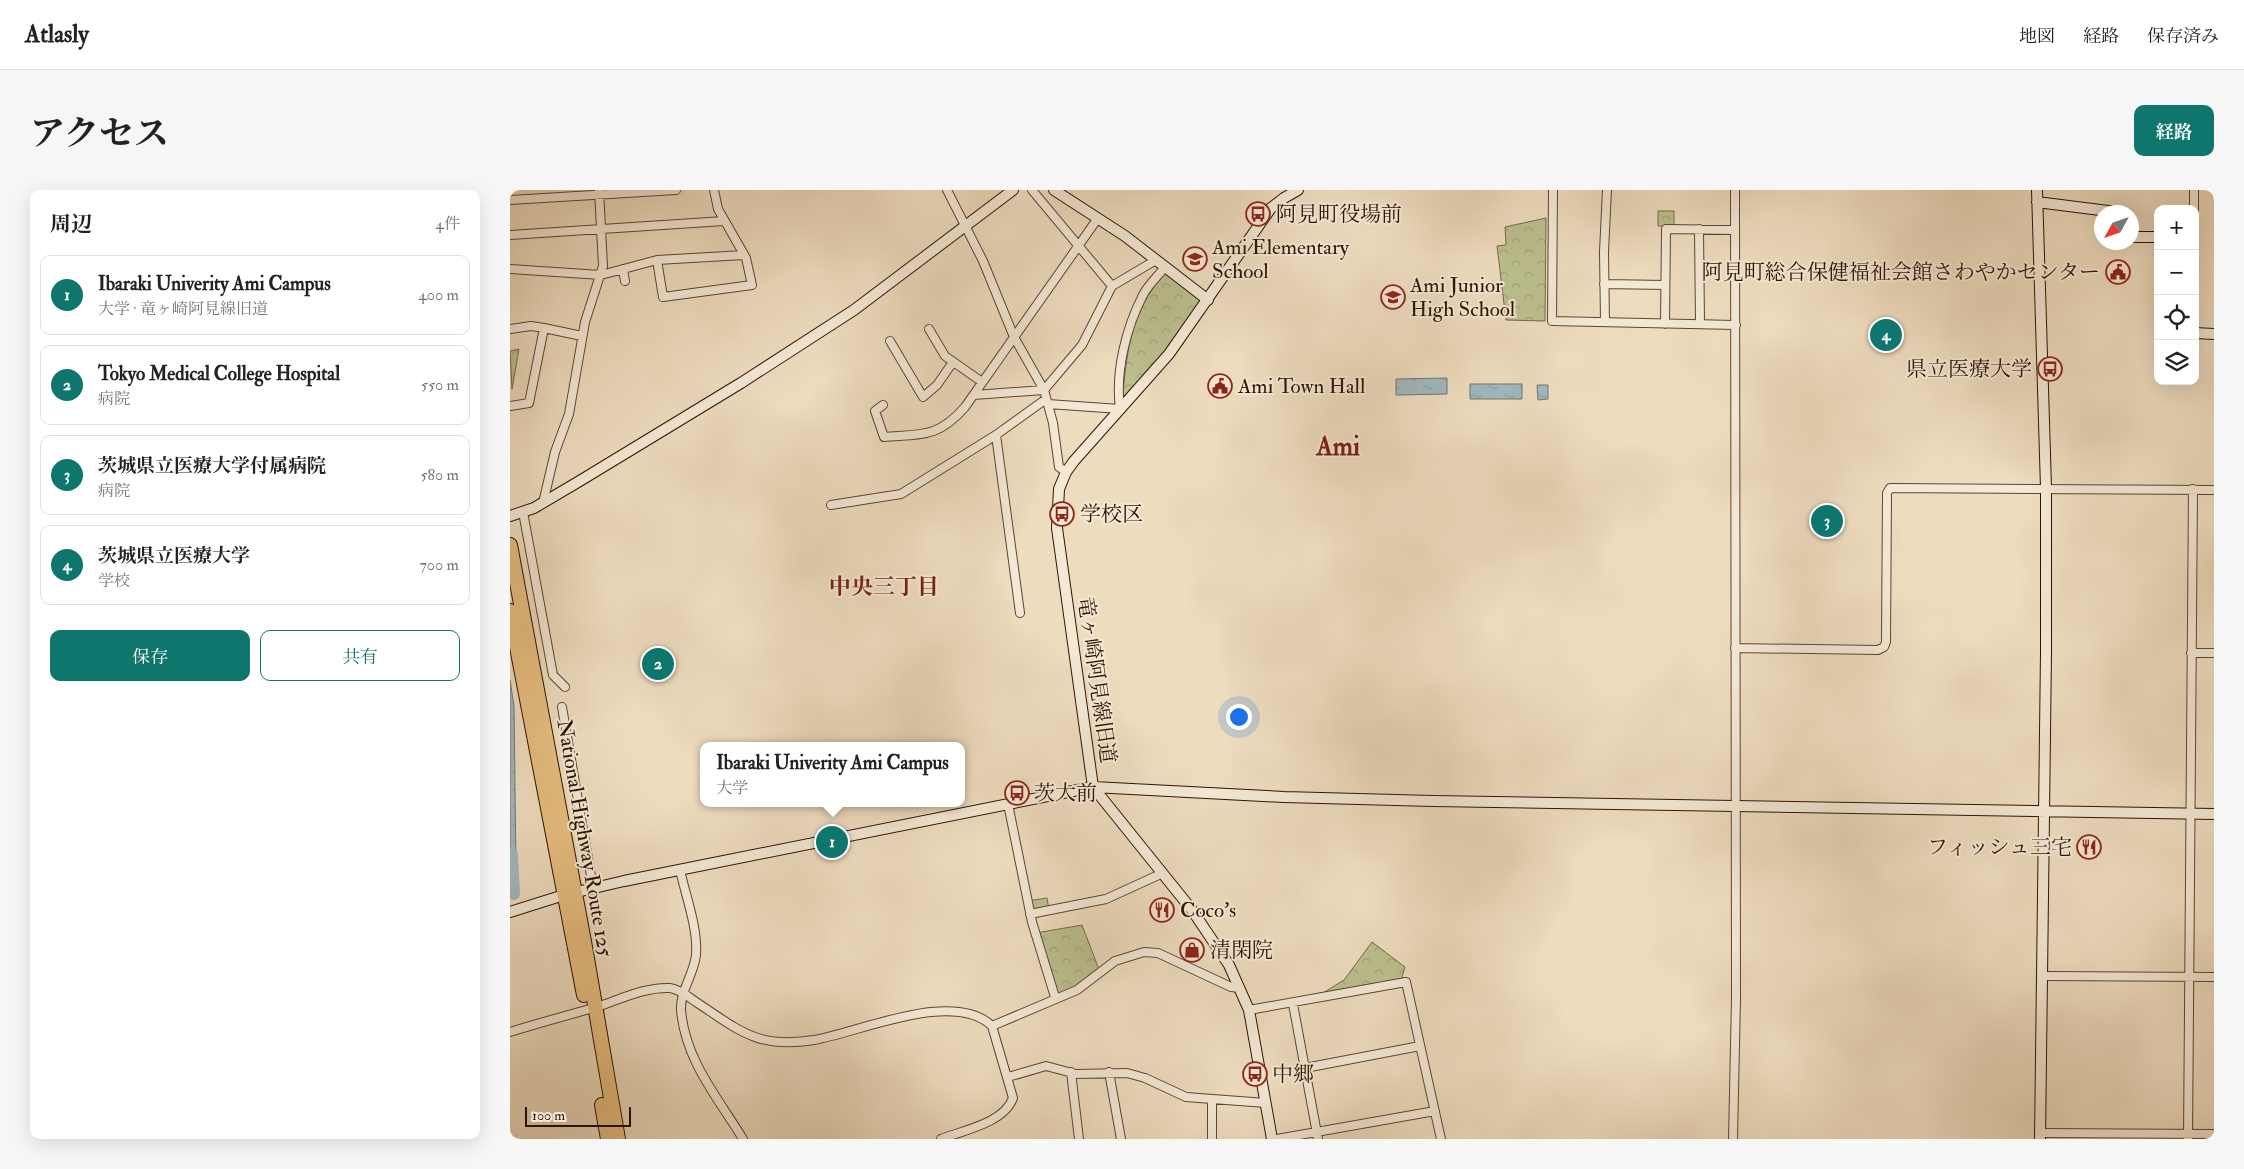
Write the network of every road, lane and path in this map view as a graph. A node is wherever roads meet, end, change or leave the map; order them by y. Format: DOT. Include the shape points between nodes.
graph roads {
  1 [pos="676,190"];
  2 [pos="714,190"];
  3 [pos="947,190"];
  4 [pos="1013,190"];
  5 [pos="1032,190"];
  6 [pos="1054,190"];
  7 [pos="1553,190"];
  8 [pos="1607,190"];
  9 [pos="1735,190"];
  10 [pos="2037,190"];
  11 [pos="2194,190"];
  12 [pos="1296,191"];
  13 [pos="600,192"];
  14 [pos="510,200"];
  15 [pos="2037,202"];
  16 [pos="2194,205"];
  17 [pos="2094,209"];
  18 [pos="1098,218"];
  19 [pos="724,220"];
  20 [pos="964,226"];
  21 [pos="602,229"];
  22 [pos="1699,230"];
  23 [pos="1735,230"];
  24 [pos="510,235"];
  25 [pos="2139,237"];
  26 [pos="2154,237"];
  27 [pos="1080,247"];
  28 [pos="744,255"];
  29 [pos="657,260"];
  30 [pos="1156,260"];
  31 [pos="1165,267"];
  32 [pos="510,269"];
  33 [pos="623,269"];
  34 [pos="601,275"];
  35 [pos="625,281"];
  36 [pos="1604,284"];
  37 [pos="1665,285"];
  38 [pos="1112,286"];
  39 [pos="1208,300"];
  40 [pos="1605,322"];
  41 [pos="1665,324"];
  42 [pos="1700,324"];
  43 [pos="1736,325"];
  44 [pos="544,328"];
  45 [pos="510,329"];
  46 [pos="929,329"];
  47 [pos="2199,333"];
  48 [pos="2214,334"];
  49 [pos="582,336"];
  50 [pos="1014,337"];
  51 [pos="890,341"];
  52 [pos="954,362"];
  53 [pos="982,382"];
  54 [pos="1044,390"];
  55 [pos="974,394"];
  56 [pos="1047,402"];
  57 [pos="510,405"];
  58 [pos="883,405"];
  59 [pos="1120,409"];
  60 [pos="996,435"];
  61 [pos="1066,472"];
  62 [pos="2046,488"];
  63 [pos="2194,489"];
  64 [pos="2214,490"];
  65 [pos="543,503"];
  66 [pos="831,505"];
  67 [pos="524,512"];
  68 [pos="510,516"];
  69 [pos="510,545"];
  70 [pos="510,611"];
  71 [pos="1020,613"];
  72 [pos="1735,648"];
  73 [pos="2192,653"];
  74 [pos="2214,653"];
  75 [pos="564,687"];
  76 [pos="562,707"];
  77 [pos="1093,787"];
  78 [pos="1008,804"];
  79 [pos="1734,807"];
  80 [pos="2044,812"];
  81 [pos="2189,814"];
  82 [pos="2214,814"];
  83 [pos="680,870"];
  84 [pos="1163,873"];
  85 [pos="591,876"];
  86 [pos="569,894"];
  87 [pos="510,912"];
  88 [pos="1030,914"];
  89 [pos="2042,976"];
  90 [pos="2189,976"];
  91 [pos="2214,977"];
  92 [pos="1240,988"];
  93 [pos="683,994"];
  94 [pos="1055,998"];
  95 [pos="1293,1004"];
  96 [pos="591,1008"];
  97 [pos="1249,1010"];
  98 [pos="992,1026"];
  99 [pos="510,1032"];
  100 [pos="1420,1046"];
  101 [pos="1305,1068"];
  102 [pos="1071,1072"];
  103 [pos="1109,1072"];
  104 [pos="1008,1077"];
  105 [pos="1212,1101"];
  106 [pos="1266,1103"];
  107 [pos="1436,1111"];
  108 [pos="2214,1134"];
  109 [pos="1317,1136"];
  110 [pos="2040,1136"];
  111 [pos="2188,1137"];
  112 [pos="608,1139"];
  113 [pos="618,1139"];
  114 [pos="742,1139"];
  115 [pos="941,1139"];
  116 [pos="1079,1139"];
  117 [pos="1121,1139"];
  118 [pos="1212,1139"];
  119 [pos="1272,1139"];
  120 [pos="1277,1139"];
  121 [pos="1441,1139"];
  122 [pos="1733,1139"];
  1 -- 13 [label="street"];
  2 -- 19 [label="street"];
  3 -- 20 [label="street"];
  4 -- 20 [label="street"];
  5 -- 27 [label="street"];
  6 -- 18 [label="street"];
  7 -- 40 [label="street" via="1552,321"];
  8 -- 36 [label="street"];
  9 -- 23 [label="street"];
  10 -- 15 [label="street"];
  11 -- 16 [label="street"];
  12 -- 39 [label="street, 竜ヶ崎阿見線旧道" via="1271,208"];
  13 -- 14 [label="street"];
  13 -- 21 [label="street"];
  15 -- 17 [label="street"];
  15 -- 62 [label="street"];
  18 -- 27 [label="street"];
  18 -- 30 [label="street"];
  19 -- 21 [label="street"];
  19 -- 28 [label="street"];
  20 -- 50 [label="street"];
  20 -- 65 [label="street" via="854,310"];
  21 -- 24 [label="street"];
  21 -- 34 [label="street"];
  22 -- 23 [label="street"];
  22 -- 37 [label="street" via="1666,230"];
  22 -- 42 [label="street"];
  23 -- 43 [label="street"];
  25 -- 26 [label="street"];
  27 -- 38 [label="street"];
  27 -- 50 [label="street"];
  28 -- 29 [label="street"];
  28 -- 29 [label="street" via="752,285 663,297"];
  29 -- 33 [label="street"];
  30 -- 31 [label="street"];
  30 -- 38 [label="street"];
  31 -- 39 [label="street"];
  31 -- 59 [label="street" via="1144,293 1128,332 1117,389"];
  32 -- 34 [label="street"];
  33 -- 34 [label="street"];
  33 -- 35 [label="street"];
  34 -- 49 [label="street"];
  36 -- 37 [label="street"];
  36 -- 40 [label="street"];
  37 -- 41 [label="street"];
  38 -- 54 [label="street" via="1082,345"];
  39 -- 59 [label="street, 竜ヶ崎阿見線旧道" via="1169,354"];
  40 -- 41 [label="street"];
  41 -- 42 [label="street"];
  42 -- 43 [label="street"];
  43 -- 72 [label="street"];
  44 -- 45 [label="street"];
  44 -- 49 [label="street"];
  44 -- 57 [label="street" via="528,402"];
  46 -- 52 [label="street" via="945,356"];
  47 -- 48 [label="street"];
  49 -- 65 [label="street" via="569,414 554,452"];
  50 -- 53 [label="street"];
  50 -- 54 [label="street"];
  51 -- 52 [label="street" via="923,397 937,385"];
  52 -- 53 [label="street"];
  53 -- 55 [label="street"];
  54 -- 55 [label="street"];
  54 -- 56 [label="street"];
  55 -- 58 [label="street" via="952,422 925,434 884,437 875,411"];
  56 -- 59 [label="street"];
  56 -- 60 [label="street"];
  56 -- 61 [label="street" via="1059,467"];
  59 -- 61 [label="street, 竜ヶ崎阿見線旧道"];
  60 -- 66 [label="street" via="900,494"];
  60 -- 71 [label="street"];
  61 -- 77 [label="street, 竜ヶ崎阿見線旧道" via="1058,496 1057,528"];
  62 -- 63 [label="street"];
  62 -- 72 [label="street" via="1890,488 1887,493 1884,647 1878,650"];
  62 -- 80 [label="street"];
  63 -- 64 [label="street"];
  63 -- 73 [label="street"];
  65 -- 67 [label="street"];
  67 -- 68 [label="street"];
  67 -- 75 [label="street" via="553,675"];
  69 -- 86 [label="highway, National Highway Route 125"];
  70 -- 86 [label="highway, National Highway Route 125"];
  72 -- 79 [label="street"];
  73 -- 74 [label="street"];
  73 -- 81 [label="street"];
  76 -- 85 [label="street"];
  77 -- 78 [label="street, 竜ヶ崎阿見線旧道"];
  77 -- 79 [label="street" via="1284,798"];
  77 -- 84 [label="street"];
  78 -- 83 [label="street, 竜ヶ崎阿見線旧道"];
  78 -- 88 [label="street"];
  79 -- 80 [label="street"];
  79 -- 122 [label="street" via="1736,999"];
  80 -- 81 [label="street"];
  80 -- 89 [label="street"];
  81 -- 82 [label="street"];
  81 -- 90 [label="street"];
  83 -- 86 [label="street, 竜ヶ崎阿見線旧道"];
  83 -- 93 [label="street" via="696,957"];
  84 -- 88 [label="street" via="1106,899"];
  84 -- 92 [label="street" via="1217,944"];
  86 -- 87 [label="street, 竜ヶ崎阿見線旧道"];
  86 -- 96 [label="highway, National Highway Route 125"];
  88 -- 94 [label="street"];
  89 -- 90 [label="street"];
  89 -- 110 [label="street"];
  90 -- 91 [label="street"];
  90 -- 111 [label="street"];
  92 -- 94 [label="street" via="1231,987 1158,953 1144,952 1115,961 1077,990"];
  92 -- 97 [label="street"];
  93 -- 96 [label="street" via="672,988 643,990"];
  93 -- 98 [label="street" via="748,1036 771,1042 814,1040 893,1019 941,1011 984,1018"];
  93 -- 114 [label="street" via="681,1009 692,1057"];
  94 -- 98 [label="street"];
  95 -- 97 [label="street"];
  95 -- 100 [label="street" via="1406,982"];
  95 -- 101 [label="street"];
  96 -- 99 [label="street"];
  96 -- 112 [label="highway, National Highway Route 125"];
  96 -- 113 [label="highway, National Highway Route 125"];
  97 -- 106 [label="street"];
  98 -- 104 [label="street"];
  100 -- 101 [label="street"];
  100 -- 107 [label="street"];
  101 -- 109 [label="street"];
  102 -- 103 [label="street"];
  102 -- 104 [label="street" via="1046,1066"];
  102 -- 116 [label="street"];
  103 -- 105 [label="street" via="1144,1078 1186,1097"];
  103 -- 117 [label="street"];
  104 -- 115 [label="street" via="1014,1098 1010,1106 997,1117"];
  105 -- 106 [label="street"];
  105 -- 118 [label="street"];
  106 -- 119 [label="street"];
  107 -- 109 [label="street"];
  107 -- 121 [label="street"];
  108 -- 111 [label="street"];
  109 -- 120 [label="street"];
  110 -- 111 [label="street"];
}
